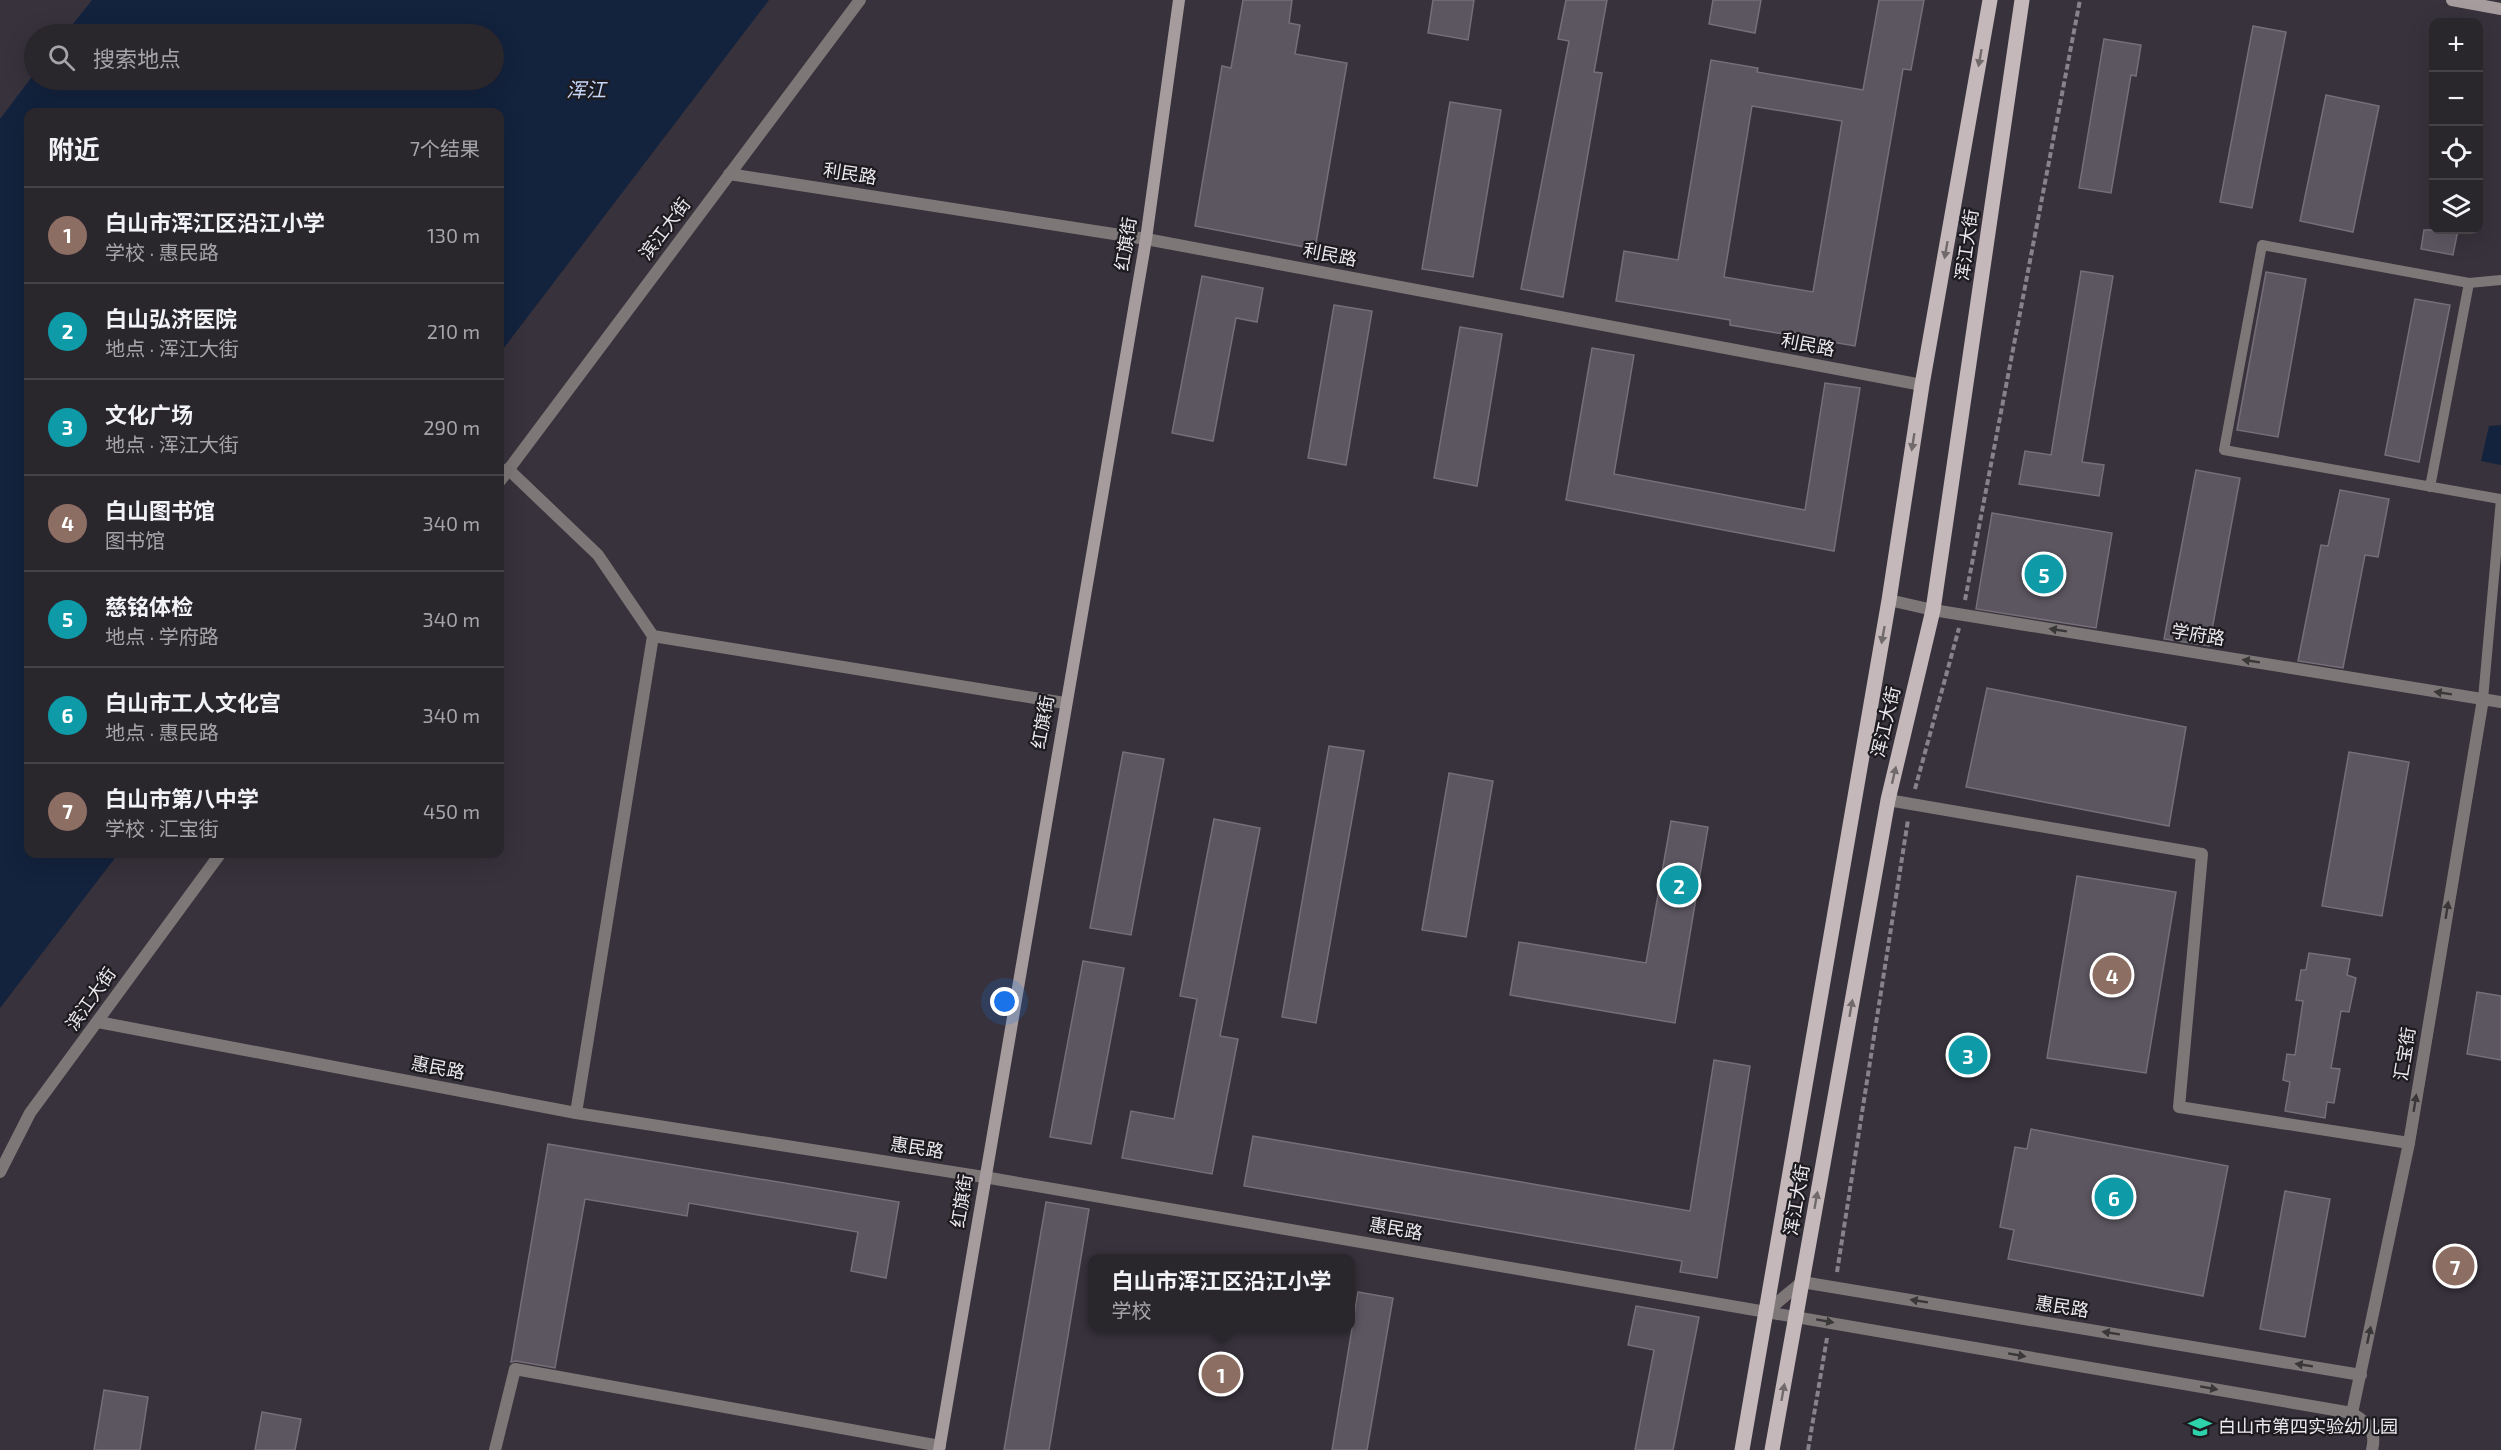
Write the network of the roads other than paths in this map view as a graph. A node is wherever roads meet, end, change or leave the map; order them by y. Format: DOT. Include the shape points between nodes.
graph roads {
  1 [pos="860,0"];
  2 [pos="1179,0"];
  3 [pos="1990,0"];
  4 [pos="2022,0"];
  5 [pos="2452,0"];
  6 [pos="2501,9"];
  7 [pos="729,174"];
  8 [pos="1146,239"];
  9 [pos="2501,280"];
  10 [pos="2469,283"];
  11 [pos="1922,385"];
  12 [pos="508,469"];
  13 [pos="504,475"];
  14 [pos="2430,487"];
  15 [pos="2500,499"];
  16 [pos="1889,600"];
  17 [pos="1933,610"];
  18 [pos="653,636"];
  19 [pos="2482,699"];
  20 [pos="2501,702"];
  21 [pos="1065,703"];
  22 [pos="1888,800"];
  23 [pos="217,858"];
  24 [pos="98,1022"];
  25 [pos="576,1113"];
  26 [pos="2409,1143"];
  27 [pos="0,1172"];
  28 [pos="984,1177"];
  29 [pos="1802,1282"];
  30 [pos="1767,1311"];
  31 [pos="1797,1316"];
  32 [pos="2361,1375"];
  33 [pos="2352,1413"];
  34 [pos="939,1448"];
  35 [pos="495,1450"];
  36 [pos="1742,1450"];
  37 [pos="1772,1450"];
  38 [pos="2372,1450"];
  1 -- 7 [label="street, 滨江大街"];
  2 -- 8 [label="main road, 红旗街"];
  3 -- 11 [label="main road, 浑江大街, one-way"];
  4 -- 17 [label="main road, 浑江大街"];
  5 -- 6 [label="main road"];
  7 -- 8 [label="street, 利民路"];
  7 -- 12 [label="street, 滨江大街"];
  8 -- 11 [label="street, 利民路"];
  8 -- 21 [label="main road, 红旗街"];
  9 -- 10 [label="lane"];
  10 -- 14 [label="lane"];
  10 -- 14 [label="lane" via="2262,245 2224,450"];
  11 -- 16 [label="main road, 浑江大街, one-way"];
  12 -- 13 [label="street, 滨江大街"];
  12 -- 18 [label="street" via="598,555"];
  14 -- 15 [label="lane"];
  15 -- 19 [label="lane"];
  16 -- 17 [label="street, 学府路"];
  16 -- 30 [label="main road, 浑江大街, one-way"];
  19 -- 17 [label="street, 学府路, one-way"];
  22 -- 17 [label="main road, 浑江大街, one-way"];
  18 -- 21 [label="street"];
  18 -- 25 [label="street"];
  19 -- 20 [label="street, 学府路"];
  26 -- 19 [label="street, 汇宝街, one-way"];
  21 -- 28 [label="main road, 红旗街"];
  22 -- 26 [label="street" via="2202,854 2179,1107"];
  29 -- 22 [label="main road, 浑江大街, one-way"];
  23 -- 24 [label="street, 滨江大街"];
  24 -- 25 [label="street, 惠民路"];
  24 -- 27 [label="street, 滨江大街" via="30,1113"];
  25 -- 28 [label="street, 惠民路"];
  32 -- 26 [label="street, 汇宝街, one-way"];
  28 -- 30 [label="street, 惠民路"];
  28 -- 34 [label="main road, 红旗街"];
  29 -- 30 [label="street"];
  29 -- 31 [label="main road, 浑江大街"];
  32 -- 29 [label="street, 惠民路, one-way"];
  30 -- 31 [label="street, 惠民路"];
  30 -- 36 [label="main road, 浑江大街"];
  31 -- 33 [label="street, 惠民路, one-way"];
  37 -- 31 [label="main road, 浑江大街, one-way"];
  32 -- 33 [label="street, 汇宝街"];
  33 -- 38 [label="street" via="2369,1423 2375,1437"];
  34 -- 35 [label="street" via="515,1369"];
}
